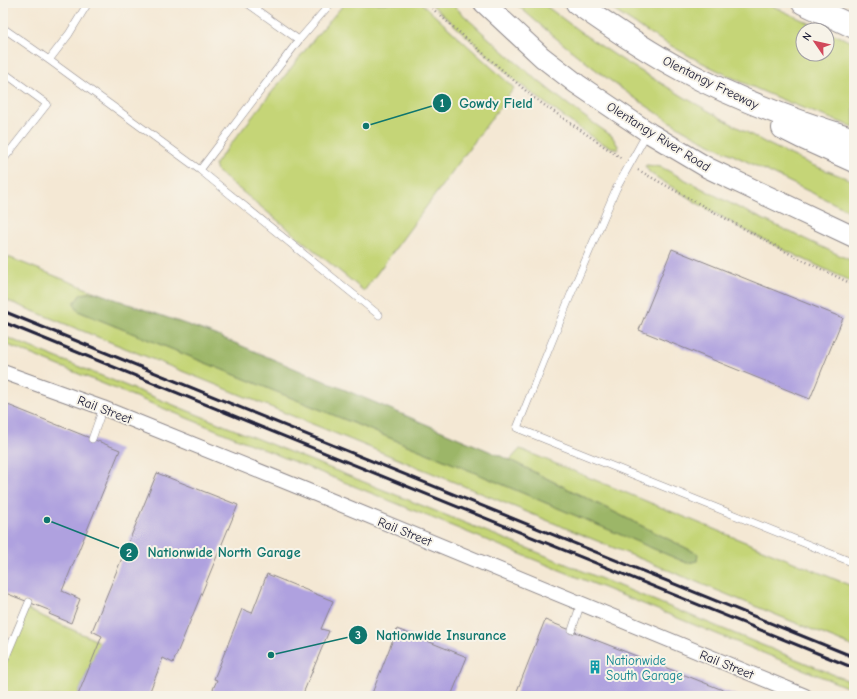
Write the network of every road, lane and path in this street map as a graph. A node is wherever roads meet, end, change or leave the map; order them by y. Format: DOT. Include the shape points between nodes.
graph roads {
  1 [pos="88,3"];
  2 [pos="247,3"];
  3 [pos="331,3"];
  4 [pos="484,3"];
  5 [pos="577,3"];
  6 [pos="803,3"];
  7 [pos="828,15"];
  8 [pos="854,22"];
  9 [pos="854,27"];
  10 [pos="4,30"];
  11 [pos="299,40"];
  12 [pos="49,60"];
  13 [pos="683,71"];
  14 [pos="3,72"];
  15 [pos="648,132"];
  16 [pos="854,140"];
  17 [pos="3,160"];
  18 [pos="854,161"];
  19 [pos="200,170"];
  20 [pos="854,237"];
  21 [pos="379,315"];
  22 [pos="3,372"];
  23 [pos="104,408"];
  24 [pos="92,439"];
  25 [pos="854,563"];
  26 [pos="29,602"];
  27 [pos="581,603"];
  28 [pos="572,630"];
  29 [pos="3,664"];
  30 [pos="805,696"];
  1 -- 12 [label="lane"];
  2 -- 11 [label="lane"];
  3 -- 11 [label="lane"];
  4 -- 15 [label="main road, Olentangy River Road" via="542,57"];
  5 -- 13 [label="highway, Olentangy Freeway"];
  6 -- 7 [label="highway"];
  7 -- 8 [label="highway"];
  7 -- 9 [label="highway"];
  10 -- 12 [label="lane"];
  11 -- 19 [label="lane"];
  12 -- 19 [label="lane"];
  13 -- 16 [label="highway, Olentangy Freeway" via="745,100"];
  13 -- 18 [label="highway" via="801,137"];
  14 -- 17 [label="lane" via="47,104"];
  15 -- 20 [label="main road, Olentangy River Road" via="708,168"];
  15 -- 25 [label="lane" via="616,189 517,428"];
  19 -- 21 [label="lane"];
  22 -- 23 [label="street, Rail Street"];
  23 -- 24 [label="lane"];
  23 -- 27 [label="street, Rail Street"];
  26 -- 29 [label="lane"];
  27 -- 28 [label="lane"];
  27 -- 30 [label="street, Rail Street"];
}
